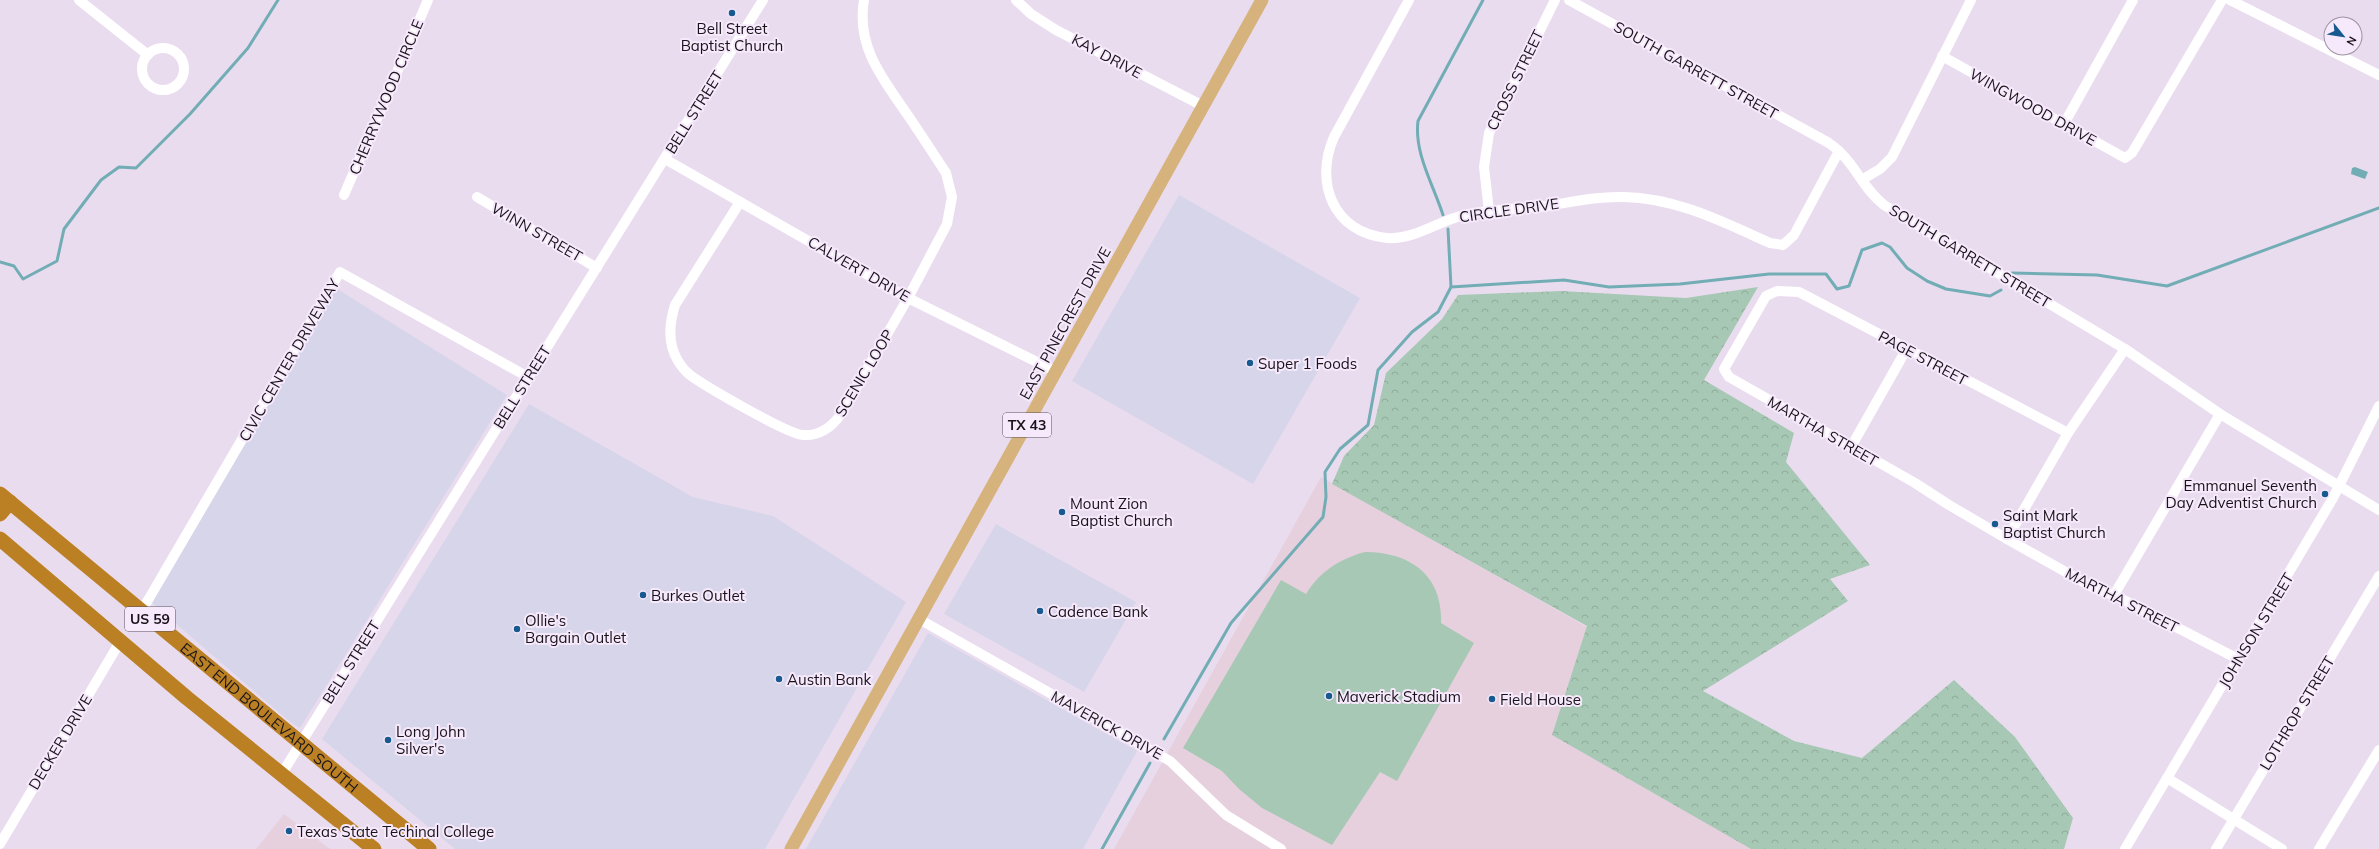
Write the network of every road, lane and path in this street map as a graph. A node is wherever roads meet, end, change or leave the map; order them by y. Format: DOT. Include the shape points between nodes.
graph roads {
  1 [pos="79,0"];
  2 [pos="428,0"];
  3 [pos="763,0"];
  4 [pos="864,0"];
  5 [pos="1016,0"];
  6 [pos="1262,0"];
  7 [pos="1410,0"];
  8 [pos="1555,0"];
  9 [pos="1569,0"];
  10 [pos="1971,0"];
  11 [pos="2133,0"];
  12 [pos="2222,0"];
  13 [pos="2230,0"];
  14 [pos="148,55"];
  15 [pos="1942,56"];
  16 [pos="2379,75"];
  17 [pos="1203,106"];
  18 [pos="2064,124"];
  19 [pos="1839,151"];
  20 [pos="665,159"];
  21 [pos="1863,179"];
  22 [pos="344,194"];
  23 [pos="477,197"];
  24 [pos="740,202"];
  25 [pos="1489,211"];
  26 [pos="597,268"];
  27 [pos="1777,290"];
  28 [pos="908,298"];
  29 [pos="2125,349"];
  30 [pos="1906,350"];
  31 [pos="1057,372"];
  32 [pos="528,377"];
  33 [pos="2379,406"];
  34 [pos="2220,414"];
  35 [pos="2068,433"];
  36 [pos="1851,447"];
  37 [pos="2339,486"];
  38 [pos="5,498"];
  39 [pos="2379,510"];
  40 [pos="0,514"];
  41 [pos="0,539"];
  42 [pos="2007,539"];
  43 [pos="2379,576"];
  44 [pos="2114,595"];
  45 [pos="141,612"];
  46 [pos="919,619"];
  47 [pos="121,640"];
  48 [pos="2238,659"];
  49 [pos="302,743"];
  50 [pos="2378,755"];
  51 [pos="281,775"];
  52 [pos="2167,778"];
  53 [pos="2233,821"];
  54 [pos="0,844"];
  55 [pos="374,849"];
  56 [pos="429,849"];
  57 [pos="791,849"];
  58 [pos="1281,849"];
  59 [pos="2125,849"];
  60 [pos="2216,849"];
  61 [pos="2282,849"];
  62 [pos="2319,849"];
  1 -- 14 [label="street"];
  2 -- 22 [label="street, CHERRYWOOD CIRCLE"];
  3 -- 20 [label="street, BELL STREET"];
  4 -- 28 [label="street, SCENIC LOOP" via="863,30 870,56 882,79 946,173 951,190 952,203 947,224"];
  5 -- 17 [label="street, KAY DRIVE" via="1031,14 1056,30"];
  6 -- 17 [label="main road, EAST PINECREST DRIVE / TX 43"];
  7 -- 25 [label="street, CIRCLE DRIVE" via="1330,148 1326,168 1328,193 1339,213 1351,224 1369,233 1389,238 1406,236 1456,217"];
  8 -- 25 [label="street, CROSS STREET" via="1489,133 1484,168"];
  9 -- 19 [label="street, SOUTH GARRETT STREET" via="1829,143"];
  10 -- 15 [label="street"];
  11 -- 18 [label="street"];
  12 -- 18 [label="street, WINGWOOD DRIVE" via="2132,153 2125,158"];
  13 -- 16 [label="street"];
  14 -- 14 [label="street" via="160,48 170,49 178,54 183,61 184,70 179,83 167,90 157,90 149,85 143,72"];
  15 -- 18 [label="street, WINGWOOD DRIVE"];
  15 -- 21 [label="street" via="1892,157 1880,169"];
  17 -- 31 [label="main road, EAST PINECREST DRIVE / TX 43"];
  19 -- 21 [label="street, SOUTH GARRETT STREET"];
  19 -- 25 [label="street, CIRCLE DRIVE" via="1794,235 1783,245 1677,204 1645,198 1590,198 1546,206"];
  20 -- 24 [label="street, CALVERT DRIVE"];
  20 -- 26 [label="street, BELL STREET"];
  21 -- 29 [label="street, SOUTH GARRETT STREET" via="1877,199 1892,210"];
  23 -- 26 [label="street, WINN STREET"];
  24 -- 28 [label="street, CALVERT DRIVE"];
  24 -- 28 [label="street, SCENIC LOOP" via="680,298 671,319 670,334 674,355 682,368 698,380 791,432 804,435 821,432 841,414"];
  26 -- 32 [label="street, BELL STREET"];
  27 -- 30 [label="street, PAGE STREET" via="1807,294"];
  27 -- 36 [label="street, MARTHA STREET" via="1762,300 1725,366 1726,373"];
  28 -- 31 [label="street, CALVERT DRIVE"];
  29 -- 34 [label="street, SOUTH GARRETT STREET"];
  29 -- 35 [label="street"];
  30 -- 35 [label="street, PAGE STREET"];
  30 -- 36 [label="street"];
  31 -- 46 [label="main road, EAST PINECREST DRIVE / TX 43"];
  32 -- 45 [label="street, CIVIC CENTER DRIVEWAY" via="340,272"];
  32 -- 49 [label="street, BELL STREET"];
  33 -- 37 [label="street, JOHNSON STREET"];
  34 -- 37 [label="street, SOUTH GARRETT STREET"];
  34 -- 44 [label="street"];
  35 -- 42 [label="street"];
  36 -- 42 [label="street, MARTHA STREET" via="1915,482 1949,506"];
  37 -- 39 [label="street, SOUTH GARRETT STREET"];
  37 -- 48 [label="street, JOHNSON STREET"];
  38 -- 40 [label="highway"];
  38 -- 45 [label="highway, EAST END BOULEVARD SOUTH / US 59"];
  41 -- 47 [label="highway, US 59"];
  42 -- 44 [label="street, MARTHA STREET" via="2094,588"];
  43 -- 53 [label="street, LOTHROP STREET"];
  44 -- 48 [label="street, MARTHA STREET"];
  45 -- 49 [label="highway, EAST END BOULEVARD SOUTH / US 59"];
  46 -- 57 [label="main road, EAST PINECREST DRIVE / TX 43"];
  46 -- 58 [label="street, MAVERICK DRIVE" via="1167,759 1226,815"];
  47 -- 51 [label="highway, US 59" via="186,698"];
  47 -- 54 [label="street, DECKER DRIVE"];
  48 -- 52 [label="street, JOHNSON STREET"];
  49 -- 51 [label="street, BELL STREET"];
  49 -- 56 [label="highway, EAST END BOULEVARD SOUTH / US 59"];
  50 -- 62 [label="street"];
  51 -- 55 [label="highway, US 59"];
  52 -- 53 [label="street"];
  52 -- 59 [label="street, JOHNSON STREET"];
  53 -- 60 [label="street, LOTHROP STREET"];
  53 -- 61 [label="street"];
}
